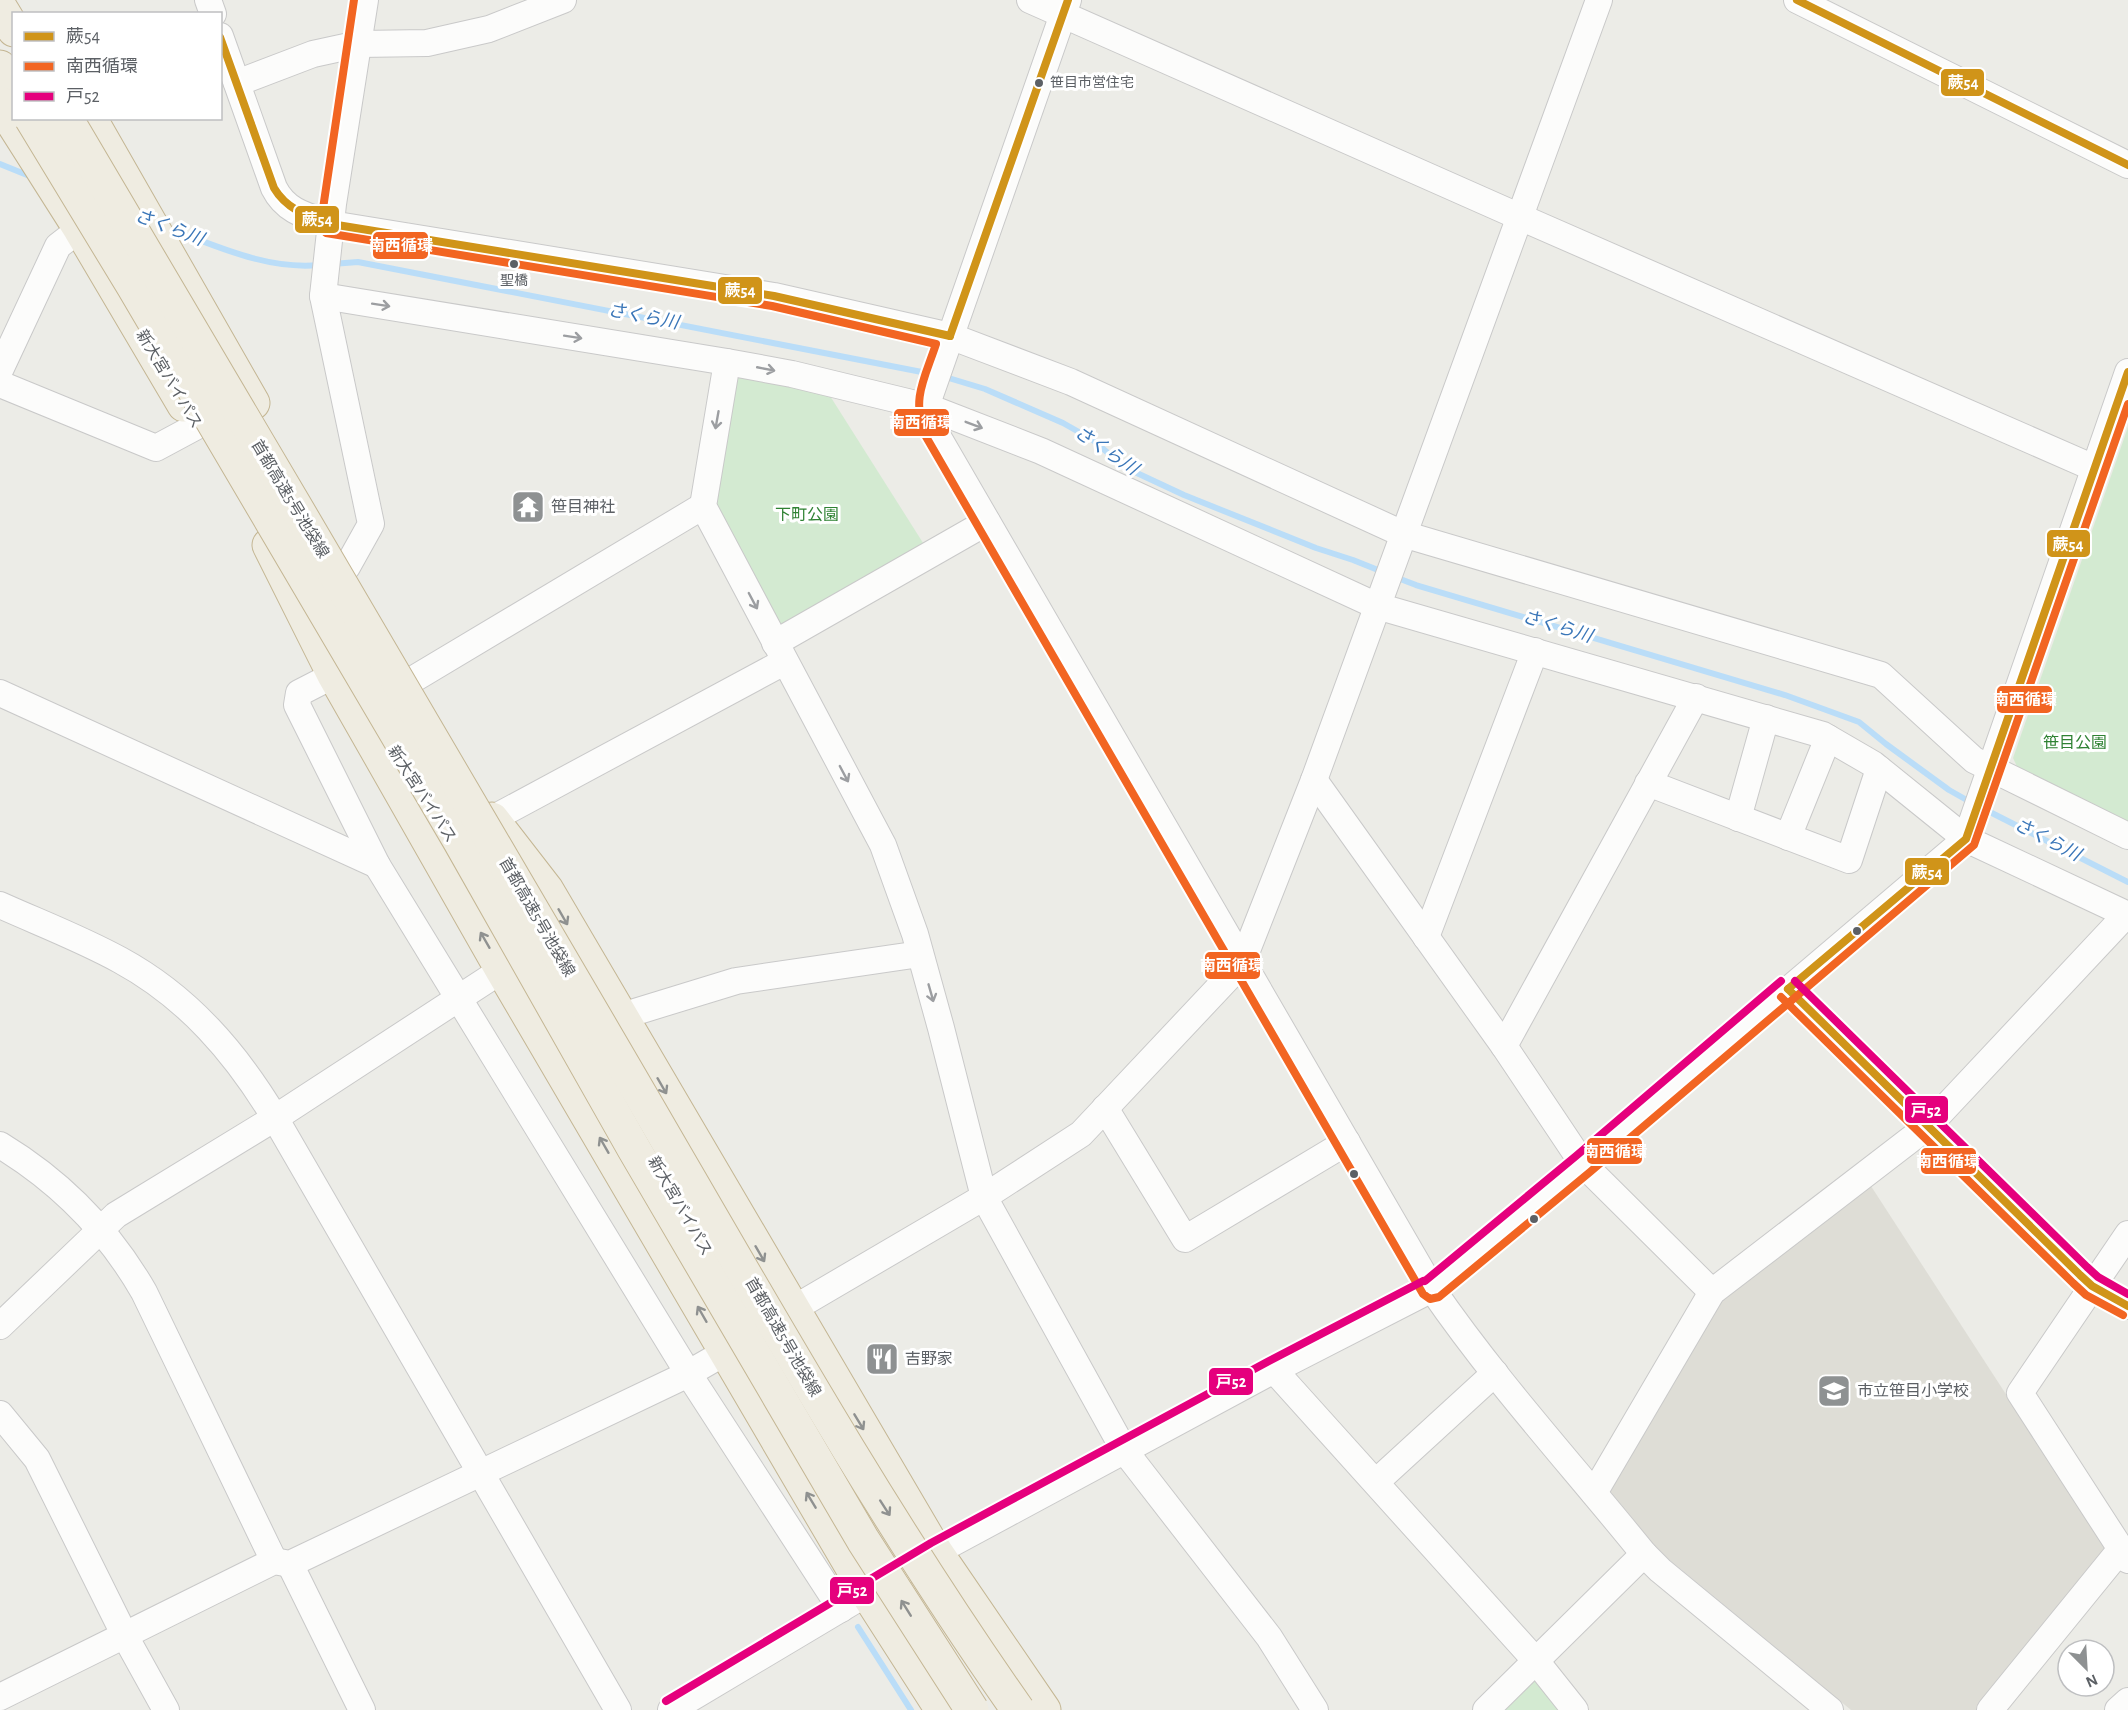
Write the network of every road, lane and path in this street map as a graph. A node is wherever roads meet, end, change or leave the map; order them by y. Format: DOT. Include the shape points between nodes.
graph roads {
  1 [pos="365,0"];
  2 [pos="563,0"];
  3 [pos="1030,0"];
  4 [pos="1599,0"];
  5 [pos="1797,0"];
  6 [pos="0,7"];
  7 [pos="1065,7"];
  8 [pos="12,27"];
  9 [pos="222,42"];
  10 [pos="359,44"];
  11 [pos="0,67"];
  12 [pos="237,83"];
  13 [pos="12,86"];
  14 [pos="0,104"];
  15 [pos="32,120"];
  16 [pos="67,120"];
  17 [pos="91,120"];
  18 [pos="2128,165"];
  19 [pos="1520,217"];
  20 [pos="331,224"];
  21 [pos="80,229"];
  22 [pos="324,287"];
  23 [pos="948,344"];
  24 [pos="727,362"];
  25 [pos="0,370"];
  26 [pos="2128,372"];
  27 [pos="0,384"];
  28 [pos="928,404"];
  29 [pos="196,426"];
  30 [pos="2094,468"];
  31 [pos="703,506"];
  32 [pos="987,522"];
  33 [pos="1403,534"];
  34 [pos="269,546"];
  35 [pos="346,567"];
  36 [pos="1380,597"];
  37 [pos="1535,651"];
  38 [pos="779,653"];
  39 [pos="334,675"];
  40 [pos="412,681"];
  41 [pos="0,693"];
  42 [pos="1696,697"];
  43 [pos="1766,718"];
  44 [pos="1828,738"];
  45 [pos="1879,769"];
  46 [pos="1987,775"];
  47 [pos="1314,780"];
  48 [pos="1648,783"];
  49 [pos="1738,818"];
  50 [pos="492,819"];
  51 [pos="1968,832"];
  52 [pos="2128,836"];
  53 [pos="1788,837"];
  54 [pos="377,865"];
  55 [pos="0,905"];
  56 [pos="2127,915"];
  57 [pos="1426,937"];
  58 [pos="920,954"];
  59 [pos="1242,963"];
  60 [pos="502,970"];
  61 [pos="1788,989"];
  62 [pos="458,998"];
  63 [pos="622,1016"];
  64 [pos="1504,1046"];
  65 [pos="1105,1108"];
  66 [pos="275,1118"];
  67 [pos="1928,1126"];
  68 [pos="1347,1142"];
  69 [pos="0,1145"];
  70 [pos="1583,1164"];
  71 [pos="984,1197"];
  72 [pos="101,1229"];
  73 [pos="2128,1234"];
  74 [pos="2092,1286"];
  75 [pos="1432,1288"];
  76 [pos="1712,1292"];
  77 [pos="2128,1306"];
  78 [pos="793,1309"];
  79 [pos="0,1326"];
  80 [pos="724,1353"];
  81 [pos="1274,1370"];
  82 [pos="688,1373"];
  83 [pos="1495,1373"];
  84 [pos="0,1414"];
  85 [pos="1124,1450"];
  86 [pos="482,1473"];
  87 [pos="1376,1482"];
  88 [pos="1594,1493"];
  89 [pos="936,1552"];
  90 [pos="1644,1554"];
  91 [pos="2124,1555"];
  92 [pos="282,1563"];
  93 [pos="854,1601"];
  94 [pos="125,1636"];
  95 [pos="1536,1660"];
  96 [pos="0,1697"];
  97 [pos="2128,1701"];
  98 [pos="166,1710"];
  99 [pos="362,1710"];
  100 [pos="618,1710"];
  101 [pos="671,1710"];
  102 [pos="942,1710"];
  103 [pos="972,1710"];
  104 [pos="989,1710"];
  105 [pos="1004,1710"];
  106 [pos="1018,1710"];
  107 [pos="1044,1710"];
  108 [pos="1315,1710"];
  109 [pos="1486,1710"];
  110 [pos="1575,1710"];
  111 [pos="1830,1710"];
  112 [pos="1989,1710"];
  113 [pos="2118,1710"];
  1 -- 10 [label="street"];
  2 -- 10 [label="street" via="489,29 427,44"];
  3 -- 7 [label="street"];
  4 -- 19 [label="street"];
  5 -- 18 [label="street"];
  6 -- 8 [label="highway"];
  7 -- 19 [label="street"];
  7 -- 23 [label="street"];
  9 -- 12 [label="street"];
  10 -- 12 [label="street" via="313,54"];
  10 -- 20 [label="street"];
  11 -- 13 [label="highway"];
  12 -- 20 [label="street" via="279,198 302,214"];
  14 -- 21 [label="highway, 新大宮バイパス"];
  103 -- 15 [label="highway, 首都高速5号池袋線, one-way, bridge" via="863,1540 447,820"];
  16 -- 106 [label="highway, 首都高速5号池袋線, one-way, bridge" via="861,1471"];
  17 -- 35 [label="highway, 新大宮バイパス"];
  19 -- 30 [label="street"];
  19 -- 33 [label="street"];
  20 -- 22 [label="street"];
  20 -- 23 [label="street" via="774,296"];
  21 -- 25 [label="street" via="58,246"];
  21 -- 29 [label="highway, 新大宮バイパス"];
  22 -- 24 [label="street, one-way"];
  22 -- 35 [label="street" via="371,524"];
  23 -- 28 [label="street"];
  23 -- 33 [label="street" via="1071,382"];
  24 -- 28 [label="street, one-way"];
  24 -- 31 [label="street, one-way"];
  26 -- 30 [label="street"];
  27 -- 29 [label="street" via="156,448"];
  28 -- 32 [label="street" via="934,430"];
  28 -- 36 [label="street, one-way"];
  29 -- 34 [label="highway, 新大宮バイパス"];
  30 -- 46 [label="street"];
  31 -- 38 [label="street, one-way"];
  31 -- 40 [label="street"];
  32 -- 38 [label="street"];
  32 -- 59 [label="street"];
  33 -- 36 [label="street"];
  33 -- 46 [label="street" via="1881,675"];
  34 -- 39 [label="highway"];
  34 -- 50 [label="highway, 新大宮バイパス" via="375,721 551,993 848,1481 567,979"];
  35 -- 40 [label="highway, 新大宮バイパス"];
  36 -- 37 [label="street"];
  36 -- 47 [label="street"];
  37 -- 42 [label="street"];
  37 -- 57 [label="street"];
  38 -- 50 [label="street"];
  38 -- 58 [label="street, one-way" via="883,845"];
  39 -- 54 [label="street" via="299,693 297,705"];
  60 -- 39 [label="highway, one-way"];
  40 -- 50 [label="highway, 新大宮バイパス"];
  41 -- 54 [label="street"];
  42 -- 43 [label="street"];
  42 -- 48 [label="street"];
  43 -- 44 [label="street"];
  43 -- 49 [label="street"];
  44 -- 45 [label="street"];
  44 -- 53 [label="street"];
  45 -- 51 [label="street"];
  45 -- 53 [label="street" via="1849,860"];
  46 -- 51 [label="street"];
  46 -- 52 [label="street"];
  47 -- 57 [label="street"];
  47 -- 59 [label="street"];
  48 -- 49 [label="street"];
  48 -- 64 [label="street"];
  49 -- 53 [label="street"];
  50 -- 63 [label="highway, one-way" via="547,890"];
  51 -- 56 [label="street"];
  51 -- 61 [label="street"];
  54 -- 62 [label="street"];
  55 -- 66 [label="street" via="119,960 166,990 227,1047"];
  56 -- 67 [label="street"];
  57 -- 64 [label="street"];
  58 -- 63 [label="street" via="736,981"];
  58 -- 71 [label="street, one-way"];
  59 -- 65 [label="street"];
  59 -- 68 [label="street"];
  60 -- 62 [label="street"];
  80 -- 60 [label="highway, one-way"];
  61 -- 67 [label="street"];
  61 -- 70 [label="street"];
  62 -- 66 [label="street"];
  62 -- 82 [label="street"];
  63 -- 78 [label="highway, one-way"];
  64 -- 70 [label="street"];
  65 -- 68 [label="street" via="1185,1239"];
  65 -- 71 [label="street" via="1081,1134"];
  66 -- 72 [label="street" via="116,1215"];
  66 -- 86 [label="street"];
  67 -- 74 [label="street"];
  67 -- 76 [label="street"];
  68 -- 75 [label="street"];
  69 -- 72 [label="street" via="52,1181"];
  70 -- 75 [label="street"];
  70 -- 76 [label="street"];
  71 -- 78 [label="street"];
  71 -- 85 [label="street"];
  72 -- 79 [label="street"];
  72 -- 92 [label="street" via="144,1292"];
  73 -- 74 [label="street"];
  74 -- 77 [label="street"];
  74 -- 91 [label="street" via="2020,1393"];
  75 -- 81 [label="street"];
  75 -- 83 [label="street"];
  76 -- 88 [label="street"];
  78 -- 89 [label="highway, one-way"];
  80 -- 82 [label="street"];
  93 -- 80 [label="highway, one-way"];
  81 -- 85 [label="street"];
  81 -- 87 [label="street"];
  82 -- 86 [label="street"];
  82 -- 93 [label="street"];
  83 -- 87 [label="street"];
  83 -- 88 [label="street"];
  84 -- 94 [label="street" via="37,1459"];
  85 -- 89 [label="street"];
  85 -- 108 [label="street" via="1269,1637"];
  86 -- 92 [label="street"];
  86 -- 100 [label="street"];
  87 -- 95 [label="street"];
  88 -- 90 [label="street"];
  89 -- 93 [label="street"];
  89 -- 107 [label="highway"];
  90 -- 95 [label="street"];
  90 -- 111 [label="street"];
  91 -- 112 [label="street"];
  92 -- 94 [label="street"];
  92 -- 99 [label="street"];
  93 -- 101 [label="street"];
  93 -- 102 [label="highway"];
  94 -- 96 [label="street"];
  94 -- 98 [label="street"];
  95 -- 109 [label="street"];
  95 -- 110 [label="street"];
  97 -- 113 [label="street"];
  104 -- 105 [label="highway" via="945,1632"];
}
